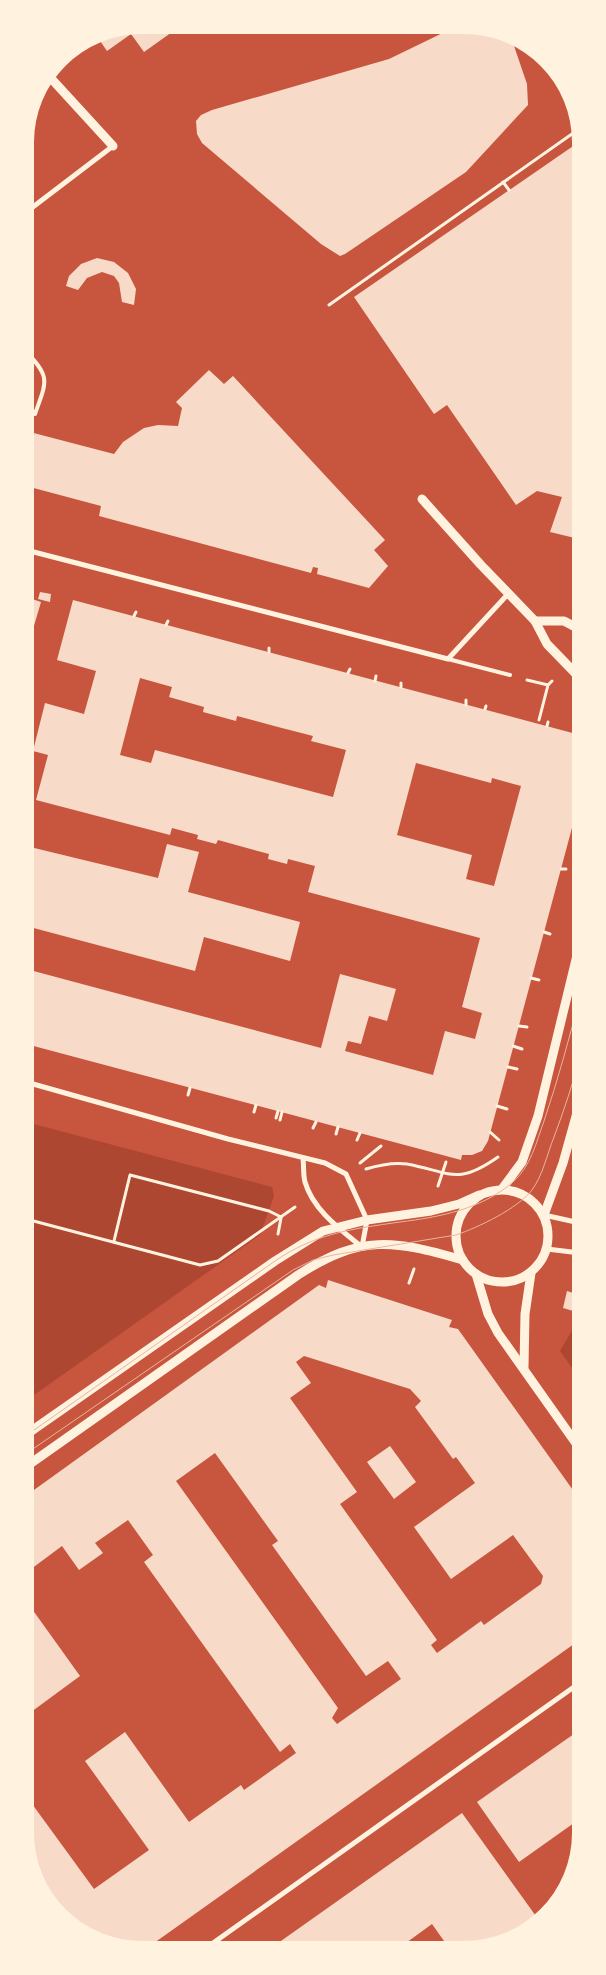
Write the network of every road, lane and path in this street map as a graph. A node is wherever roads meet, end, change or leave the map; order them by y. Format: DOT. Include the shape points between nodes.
graph roads {
  1 [pos="53,80"];
  2 [pos="572,134"];
  3 [pos="113,146"];
  4 [pos="503,182"];
  5 [pos="508,190"];
  6 [pos="34,206"];
  7 [pos="329,305"];
  8 [pos="34,359"];
  9 [pos="34,413"];
  10 [pos="422,499"];
  11 [pos="34,552"];
  12 [pos="508,594"];
  13 [pos="535,620"];
  14 [pos="572,625"];
  15 [pos="448,659"];
  16 [pos="572,669"];
  17 [pos="510,675"];
  18 [pos="554,680"];
  19 [pos="539,720"];
  20 [pos="561,869"];
  21 [pos="566,869"];
  22 [pos="544,932"];
  23 [pos="550,934"];
  24 [pos="572,976"];
  25 [pos="531,978"];
  26 [pos="539,980"];
  27 [pos="519,1026"];
  28 [pos="527,1027"];
  29 [pos="513,1046"];
  30 [pos="522,1049"];
  31 [pos="508,1067"];
  32 [pos="517,1069"];
  33 [pos="34,1084"];
  34 [pos="190,1088"];
  35 [pos="188,1095"];
  36 [pos="256,1105"];
  37 [pos="497,1106"];
  38 [pos="508,1109"];
  39 [pos="278,1111"];
  40 [pos="254,1112"];
  41 [pos="282,1112"];
  42 [pos="316,1122"];
  43 [pos="338,1127"];
  44 [pos="313,1128"];
  45 [pos="572,1131"];
  46 [pos="490,1132"];
  47 [pos="360,1133"];
  48 [pos="336,1134"];
  49 [pos="357,1140"];
  50 [pos="499,1140"];
  51 [pos="381,1146"];
  52 [pos="501,1154"];
  53 [pos="303,1159"];
  54 [pos="446,1162"];
  55 [pos="346,1174"];
  56 [pos="442,1174"];
  57 [pos="502,1189"];
  58 [pos="479,1195"];
  59 [pos="544,1215"];
  60 [pos="367,1220"];
  61 [pos="34,1221"];
  62 [pos="572,1221"];
  63 [pos="336,1227"];
  64 [pos="114,1241"];
  65 [pos="362,1247"];
  66 [pos="547,1249"];
  67 [pos="572,1252"];
  68 [pos="463,1260"];
  69 [pos="530,1273"];
  70 [pos="476,1274"];
  71 [pos="524,1368"];
  72 [pos="34,1429"];
  73 [pos="572,1437"];
  74 [pos="34,1461"];
  75 [pos="572,1688"];
  76 [pos="216,1941"];
  1 -- 3 [label="street"];
  2 -- 4 [label="path"];
  3 -- 6 [label="street"];
  4 -- 5 [label="path"];
  4 -- 7 [label="path"];
  8 -- 9 [label="lane" via="43,369 45,386"];
  10 -- 12 [label="street"];
  11 -- 15 [label="street"];
  12 -- 13 [label="street"];
  12 -- 15 [label="street"];
  13 -- 14 [label="street" via="564,621"];
  13 -- 16 [label="street" via="547,644"];
  15 -- 17 [label="lane"];
  18 -- 19 [label="path" via="548,685"];
  20 -- 21 [label="path"];
  22 -- 23 [label="path"];
  24 -- 57 [label="street" via="538,1116 522,1162"];
  25 -- 26 [label="path"];
  27 -- 28 [label="path"];
  29 -- 30 [label="path"];
  31 -- 32 [label="path"];
  33 -- 53 [label="street"];
  34 -- 35 [label="path"];
  36 -- 40 [label="path"];
  37 -- 38 [label="path"];
  39 -- 41 [label="path" via="278,1119"];
  42 -- 44 [label="path"];
  43 -- 48 [label="path"];
  45 -- 59 [label="street"];
  46 -- 50 [label="path"];
  47 -- 49 [label="path"];
  51 -- 55 [label="path"];
  52 -- 56 [label="path" via="469,1173"];
  53 -- 55 [label="street" via="325,1163"];
  53 -- 63 [label="street" via="305,1182 311,1196"];
  54 -- 56 [label="path"];
  55 -- 56 [label="path" via="391,1163"];
  55 -- 60 [label="street"];
  57 -- 58 [label="street"];
  57 -- 59 [label="street" via="530,1199"];
  58 -- 60 [label="street" via="459,1204 412,1215"];
  58 -- 68 [label="street" via="462,1213 458,1223 458,1249"];
  59 -- 62 [label="street"];
  59 -- 66 [label="street"];
  60 -- 63 [label="street"];
  60 -- 65 [label="street"];
  61 -- 64 [label="path"];
  63 -- 65 [label="street"];
  63 -- 72 [label="street" via="323,1231 282,1256"];
  64 -- 64 [label="path" via="200,1265 218,1261 282,1217 130,1175"];
  65 -- 68 [label="street" via="398,1243"];
  65 -- 74 [label="street" via="329,1256 298,1275"];
  66 -- 67 [label="street"];
  66 -- 69 [label="street"];
  68 -- 70 [label="street"];
  69 -- 70 [label="street" via="509,1282 486,1279"];
  69 -- 71 [label="street"];
  70 -- 71 [label="street" via="488,1314"];
  71 -- 73 [label="street"];
  75 -- 76 [label="street"];
}
